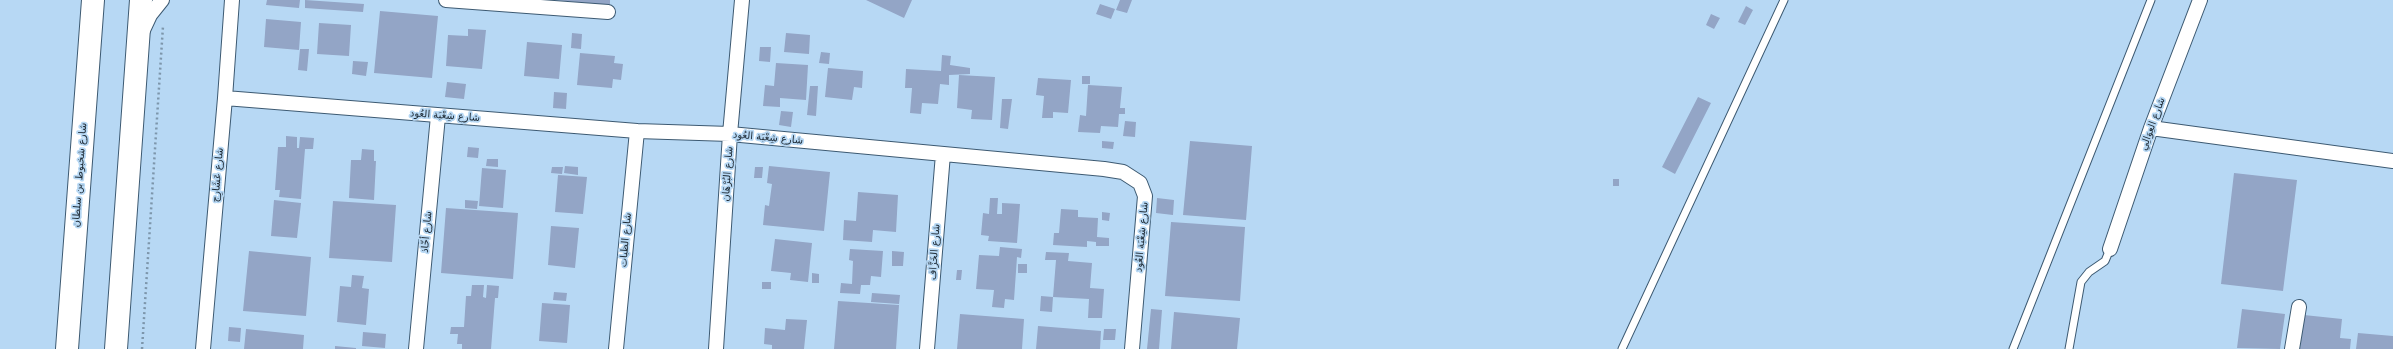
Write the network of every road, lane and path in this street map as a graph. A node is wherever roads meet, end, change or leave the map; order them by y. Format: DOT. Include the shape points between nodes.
graph roads {
  1 [pos="93,0"];
  2 [pos="141,0"];
  3 [pos="162,0"];
  4 [pos="232,0"];
  5 [pos="446,0"];
  6 [pos="742,0"];
  7 [pos="1784,0"];
  8 [pos="2151,0"];
  9 [pos="2200,0"];
  10 [pos="608,12"];
  11 [pos="163,23"];
  12 [pos="138,48"];
  13 [pos="226,98"];
  14 [pos="438,116"];
  15 [pos="2151,128"];
  16 [pos="637,131"];
  17 [pos="730,134"];
  18 [pos="942,154"];
  19 [pos="2393,161"];
  20 [pos="2110,249"];
  21 [pos="2299,307"];
  22 [pos="67,349"];
  23 [pos="116,349"];
  24 [pos="142,349"];
  25 [pos="202,349"];
  26 [pos="416,349"];
  27 [pos="616,349"];
  28 [pos="716,349"];
  29 [pos="927,349"];
  30 [pos="1132,349"];
  31 [pos="1622,349"];
  32 [pos="2013,349"];
  33 [pos="2069,349"];
  34 [pos="2292,349"];
  1 -- 22 [label="main road, شارع شخبوط بن سلطان"];
  2 -- 12 [label="main road"];
  3 -- 12 [label="street" via="150,15"];
  4 -- 13 [label="street, شارع عَشَارِج"];
  5 -- 10 [label="street"];
  6 -- 17 [label="street, شارع البُرْهَان"];
  7 -- 31 [label="lane"];
  8 -- 32 [label="lane"];
  9 -- 15 [label="street, شارع العِوَالِي"];
  11 -- 24 [label="path"];
  12 -- 23 [label="main road"];
  13 -- 14 [label="street, شارع شِعْبَة العُود"];
  13 -- 25 [label="street, شارع عَشَارِج"];
  14 -- 16 [label="street, شارع شِعْبَة العُود"];
  14 -- 26 [label="street, شارع أخّاذ"];
  15 -- 19 [label="street"];
  15 -- 20 [label="street, شارع العِوَالِي"];
  16 -- 17 [label="street, شارع شِعْبَة العُود"];
  16 -- 27 [label="street, شارع الظبات"];
  17 -- 18 [label="street, شارع شِعْبَة العُود"];
  17 -- 28 [label="street, شارع البُرْهَان"];
  18 -- 29 [label="street, شارع الخَزَّاف"];
  18 -- 30 [label="street, شارع شِعْبَة العُود" via="1112,170 1128,174 1140,183 1145,203"];
  20 -- 33 [label="lane" via="2104,261 2081,282"];
  21 -- 34 [label="street"];
}
